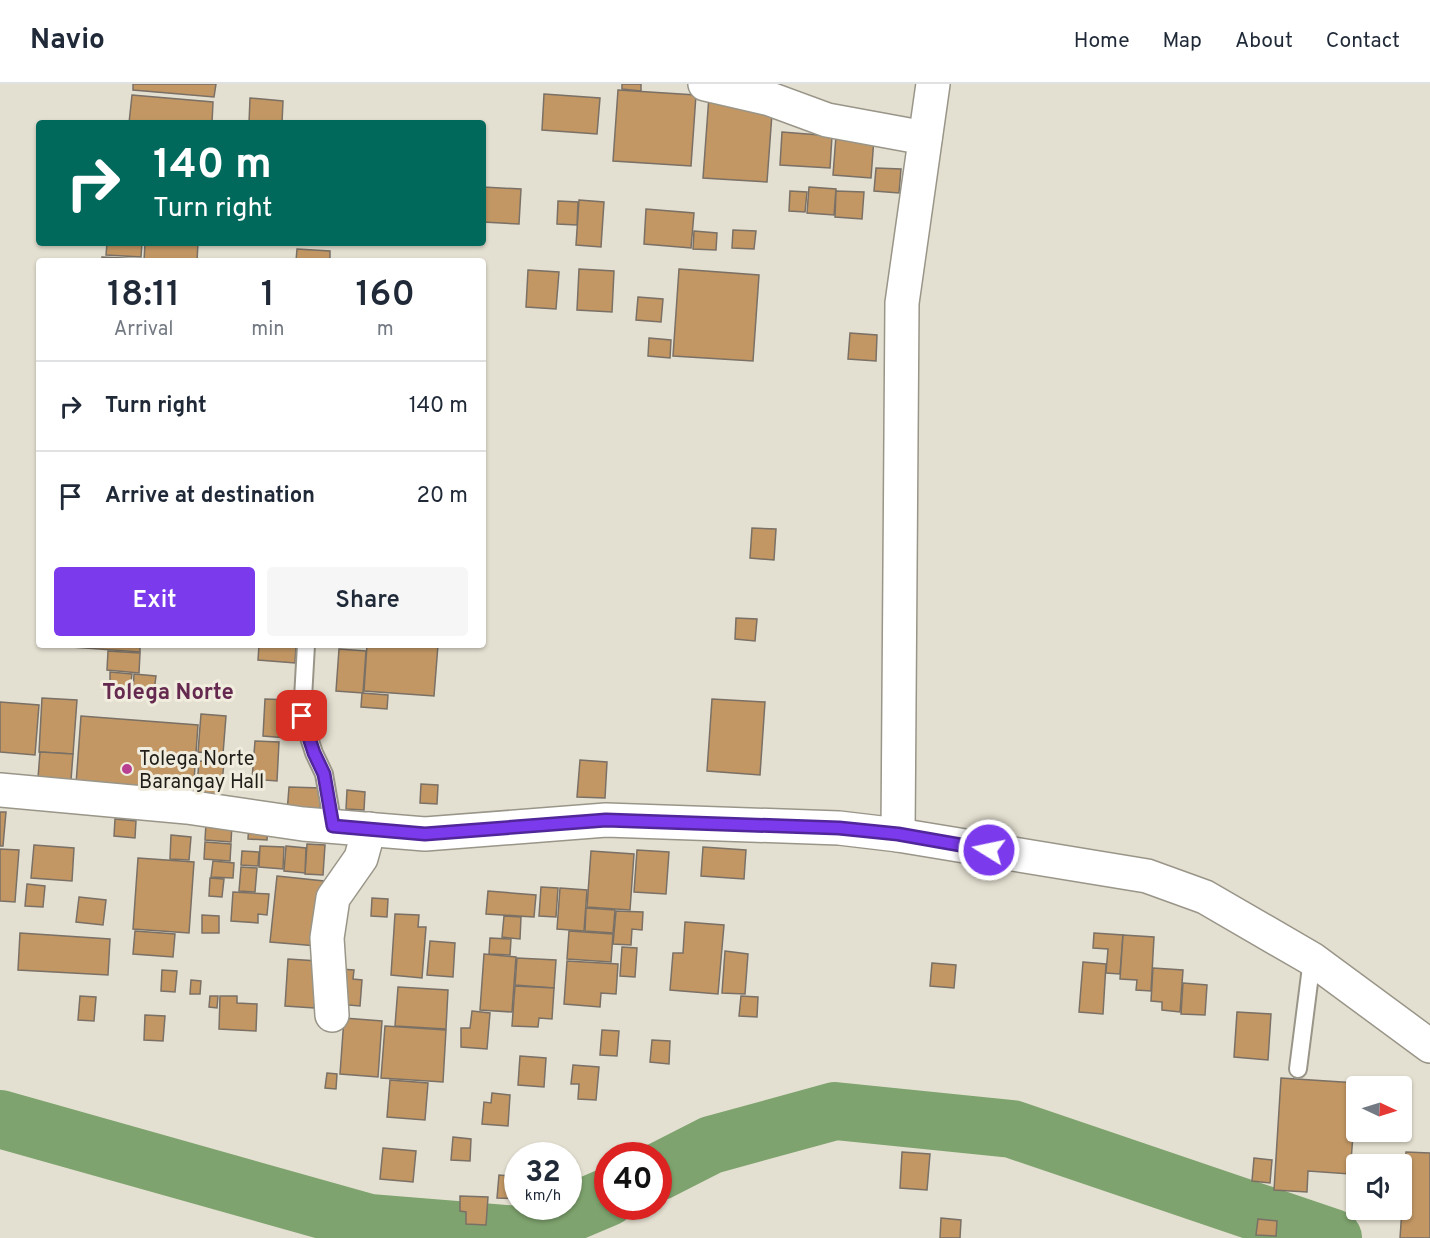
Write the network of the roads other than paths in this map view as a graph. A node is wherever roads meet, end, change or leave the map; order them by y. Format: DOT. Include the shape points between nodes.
graph roads {
  1 [pos="705,84"];
  2 [pos="933,84"];
  3 [pos="925,138"];
  4 [pos="306,648"];
  5 [pos="0,790"];
  6 [pos="333,826"];
  7 [pos="369,829"];
  8 [pos="898,834"];
  9 [pos="1312,959"];
  10 [pos="332,1015"];
  11 [pos="1430,1046"];
  12 [pos="1298,1069"];
  1 -- 3 [label="street" via="770,99 827,120"];
  2 -- 3 [label="street"];
  3 -- 8 [label="street" via="902,303"];
  4 -- 6 [label="lane" via="302,716 324,774"];
  5 -- 6 [label="street" via="187,807"];
  6 -- 7 [label="street"];
  7 -- 8 [label="street" via="425,834 606,820 839,828"];
  7 -- 10 [label="street" via="362,858 333,897 327,938"];
  8 -- 9 [label="street" via="1147,876 1205,897"];
  9 -- 11 [label="street"];
  9 -- 12 [label="lane"];
}
